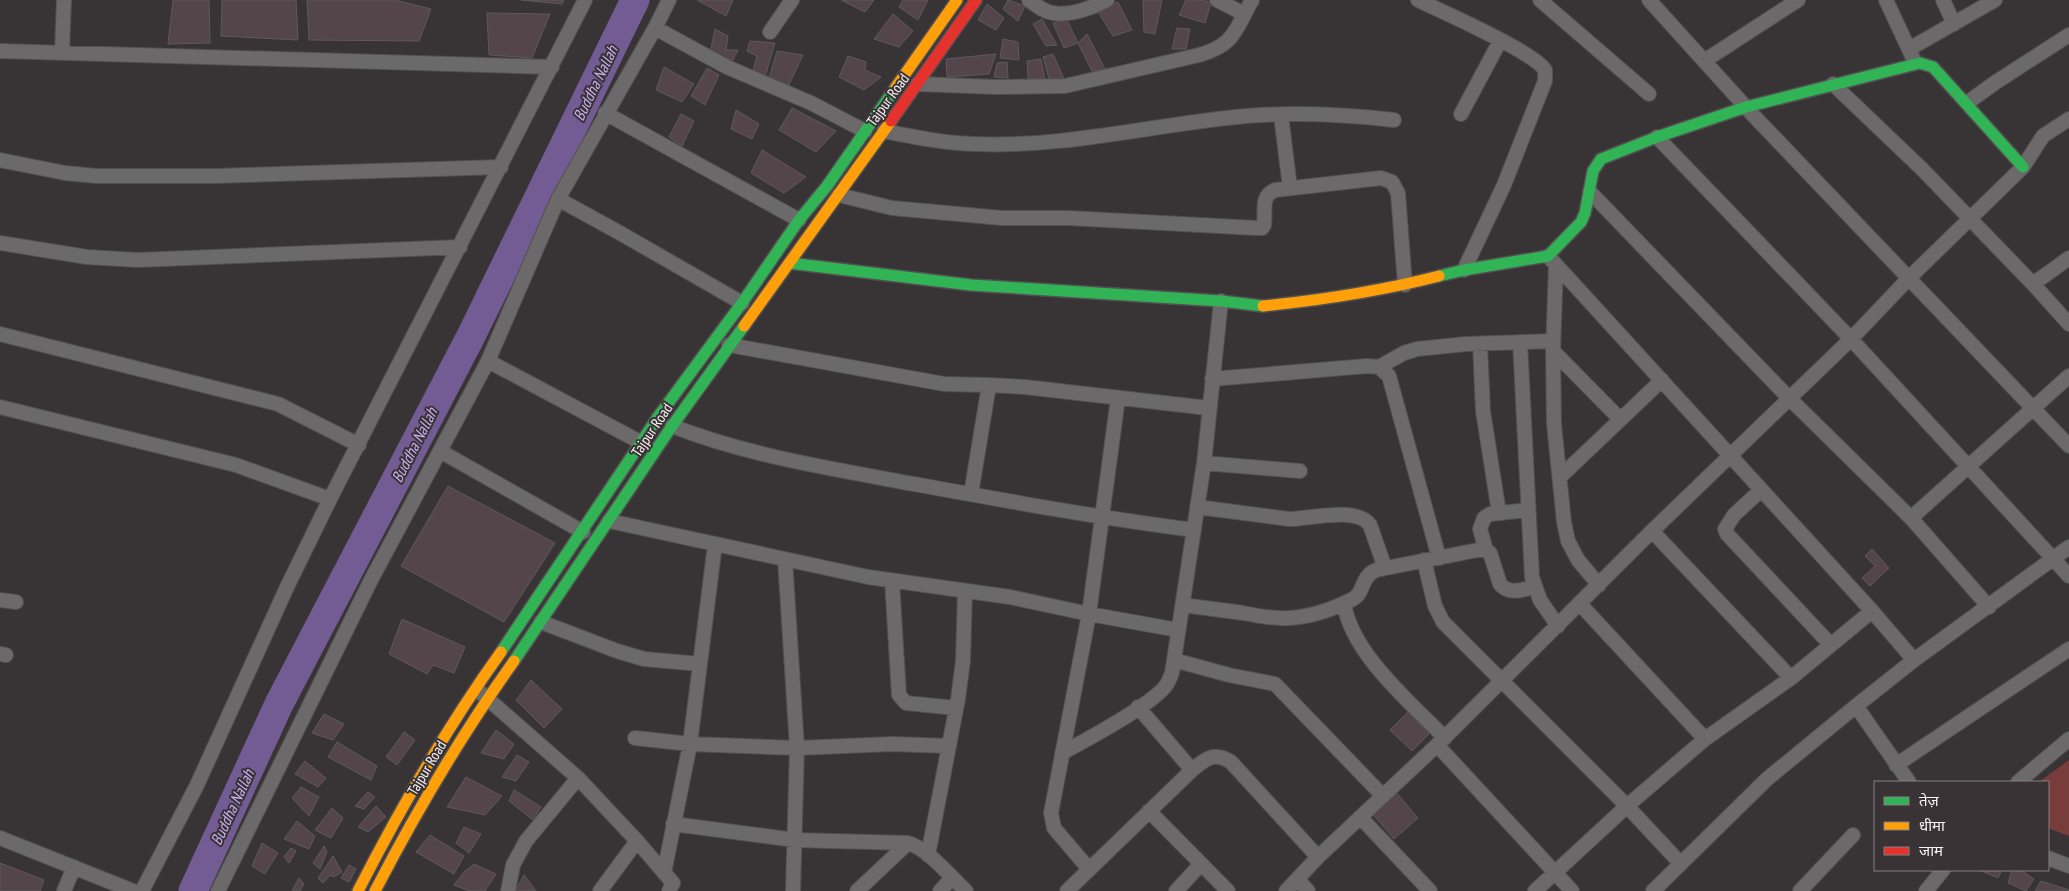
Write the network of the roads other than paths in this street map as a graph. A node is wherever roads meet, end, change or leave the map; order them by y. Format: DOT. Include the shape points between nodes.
graph roads {
  1 [pos="64,0"];
  2 [pos="585,0"];
  3 [pos="669,0"];
  4 [pos="792,0"];
  5 [pos="957,0"];
  6 [pos="976,0"];
  7 [pos="1029,0"];
  8 [pos="1107,0"];
  9 [pos="1217,0"];
  10 [pos="1252,0"];
  11 [pos="1418,0"];
  12 [pos="1540,0"];
  13 [pos="1649,0"];
  14 [pos="1798,0"];
  15 [pos="1886,0"];
  16 [pos="1943,0"];
  17 [pos="1994,0"];
  18 [pos="1244,14"];
  19 [pos="1954,24"];
  20 [pos="655,28"];
  21 [pos="770,32"];
  22 [pos="2069,35"];
  23 [pos="1500,41"];
  24 [pos="1909,49"];
  25 [pos="0,51"];
  26 [pos="62,52"];
  27 [pos="1704,61"];
  28 [pos="1916,63"];
  29 [pos="552,67"];
  30 [pos="918,84"];
  31 [pos="1833,84"];
  32 [pos="1649,94"];
  33 [pos="1967,103"];
  34 [pos="1746,107"];
  35 [pos="605,114"];
  36 [pos="1461,114"];
  37 [pos="1281,115"];
  38 [pos="2069,119"];
  39 [pos="1394,120"];
  40 [pos="865,131"];
  41 [pos="884,131"];
  42 [pos="1656,136"];
  43 [pos="0,160"];
  44 [pos="501,167"];
  45 [pos="2023,167"];
  46 [pos="1290,188"];
  47 [pos="1590,192"];
  48 [pos="840,195"];
  49 [pos="558,199"];
  50 [pos="1972,218"];
  51 [pos="799,220"];
  52 [pos="0,243"];
  53 [pos="460,248"];
  54 [pos="2069,258"];
  55 [pos="1552,260"];
  56 [pos="789,263"];
  57 [pos="1464,270"];
  58 [pos="1910,277"];
  59 [pos="2033,284"];
  60 [pos="1405,285"];
  61 [pos="1221,301"];
  62 [pos="742,303"];
  63 [pos="2069,324"];
  64 [pos="0,334"];
  65 [pos="1851,338"];
  66 [pos="1520,342"];
  67 [pos="1480,344"];
  68 [pos="729,346"];
  69 [pos="1553,346"];
  70 [pos="488,361"];
  71 [pos="1380,367"];
  72 [pos="2069,376"];
  73 [pos="1212,379"];
  74 [pos="1662,380"];
  75 [pos="989,385"];
  76 [pos="1118,398"];
  77 [pos="1789,398"];
  78 [pos="0,407"];
  79 [pos="1208,408"];
  80 [pos="2033,408"];
  81 [pos="1620,419"];
  82 [pos="672,426"];
  83 [pos="642,443"];
  84 [pos="359,445"];
  85 [pos="2069,446"];
  86 [pos="440,451"];
  87 [pos="1730,456"];
  88 [pos="1204,463"];
  89 [pos="1967,465"];
  90 [pos="1300,472"];
  91 [pos="1560,477"];
  92 [pos="1761,490"];
  93 [pos="971,494"];
  94 [pos="330,499"];
  95 [pos="1197,508"];
  96 [pos="1528,510"];
  97 [pos="1498,513"];
  98 [pos="1101,518"];
  99 [pos="1911,518"];
  100 [pos="609,521"];
  101 [pos="1194,530"];
  102 [pos="1652,530"];
  103 [pos="583,532"];
  104 [pos="715,544"];
  105 [pos="2069,547"];
  106 [pos="1486,550"];
  107 [pos="1439,558"];
  108 [pos="785,559"];
  109 [pos="2054,559"];
  110 [pos="1424,560"];
  111 [pos="1385,568"];
  112 [pos="2069,576"];
  113 [pos="892,581"];
  114 [pos="1599,585"];
  115 [pos="1534,587"];
  116 [pos="965,591"];
  117 [pos="0,600"];
  118 [pos="16,602"];
  119 [pos="1344,603"];
  120 [pos="1580,604"];
  121 [pos="1183,605"];
  122 [pos="1989,606"];
  123 [pos="1872,611"];
  124 [pos="1089,614"];
  125 [pos="541,622"];
  126 [pos="1558,626"];
  127 [pos="1178,630"];
  128 [pos="1831,645"];
  129 [pos="2069,649"];
  130 [pos="1174,660"];
  131 [pos="1914,660"];
  132 [pos="700,664"];
  133 [pos="1791,678"];
  134 [pos="1503,680"];
  135 [pos="475,688"];
  136 [pos="487,699"];
  137 [pos="1856,706"];
  138 [pos="1138,707"];
  139 [pos="956,708"];
  140 [pos="635,738"];
  141 [pos="1705,739"];
  142 [pos="2069,739"];
  143 [pos="1441,742"];
  144 [pos="690,744"];
  145 [pos="949,746"];
  146 [pos="798,748"];
  147 [pos="1062,753"];
  148 [pos="1896,765"];
  149 [pos="1192,770"];
  150 [pos="578,778"];
  151 [pos="1908,781"];
  152 [pos="2019,781"];
  153 [pos="1383,796"];
  154 [pos="1627,806"];
  155 [pos="1149,811"];
  156 [pos="1361,818"];
  157 [pos="673,824"];
  158 [pos="1853,835"];
  159 [pos="0,838"];
  160 [pos="795,840"];
  161 [pos="637,841"];
  162 [pos="908,843"];
  163 [pos="928,855"];
  164 [pos="1318,858"];
  165 [pos="2049,858"];
  166 [pos="1201,864"];
  167 [pos="1681,864"];
  168 [pos="2069,866"];
  169 [pos="74,867"];
  170 [pos="1089,869"];
  171 [pos="1942,871"];
  172 [pos="1555,872"];
  173 [pos="952,878"];
  174 [pos="1298,880"];
  175 [pos="672,885"];
  176 [pos="1806,889"];
  177 [pos="64,891"];
  178 [pos="133,891"];
  179 [pos="142,891"];
  180 [pos="218,891"];
  181 [pos="358,891"];
  182 [pos="375,891"];
  183 [pos="508,891"];
  184 [pos="600,891"];
  185 [pos="792,891"];
  186 [pos="857,891"];
  187 [pos="940,891"];
  188 [pos="966,891"];
  189 [pos="1067,891"];
  190 [pos="1176,891"];
  191 [pos="1228,891"];
  192 [pos="1286,891"];
  193 [pos="1308,891"];
  194 [pos="1430,891"];
  195 [pos="1535,891"];
  196 [pos="1572,891"];
  197 [pos="1653,891"];
  198 [pos="1926,891"];
  1 -- 26 [label="street"];
  2 -- 29 [label="street"];
  3 -- 20 [label="street"];
  4 -- 21 [label="street"];
  5 -- 40 [label="main road, Tajpur Road"];
  6 -- 30 [label="main road, Tajpur Road"];
  7 -- 8 [label="street" via="1041,9 1066,14"];
  9 -- 18 [label="street"];
  10 -- 18 [label="street"];
  11 -- 23 [label="street"];
  12 -- 32 [label="street"];
  13 -- 27 [label="street"];
  14 -- 27 [label="street"];
  15 -- 24 [label="street"];
  16 -- 19 [label="street"];
  17 -- 19 [label="street"];
  18 -- 30 [label="street" via="1229,41 1215,50 1066,86"];
  19 -- 24 [label="street"];
  20 -- 35 [label="street"];
  20 -- 40 [label="street" via="727,67 811,103"];
  22 -- 33 [label="street"];
  23 -- 36 [label="street"];
  23 -- 57 [label="street" via="1538,62 1545,70 1545,81 1504,185"];
  24 -- 28 [label="street"];
  25 -- 26 [label="street"];
  26 -- 29 [label="street"];
  27 -- 34 [label="street"];
  28 -- 31 [label="main road"];
  28 -- 33 [label="main road" via="1933,68"];
  29 -- 44 [label="street"];
  30 -- 41 [label="main road, Tajpur Road"];
  31 -- 34 [label="main road"];
  31 -- 50 [label="street"];
  33 -- 45 [label="main road"];
  34 -- 42 [label="main road"];
  34 -- 58 [label="street"];
  35 -- 49 [label="street"];
  35 -- 51 [label="street"];
  37 -- 39 [label="street" via="1340,115"];
  37 -- 41 [label="street" via="1226,118 1140,131 1016,143 939,142"];
  37 -- 46 [label="street"];
  38 -- 45 [label="street" via="2044,136"];
  40 -- 51 [label="main road, Tajpur Road"];
  41 -- 48 [label="main road, Tajpur Road"];
  42 -- 47 [label="main road" via="1602,159 1593,171"];
  42 -- 65 [label="street"];
  43 -- 44 [label="street" via="96,176 215,176"];
  44 -- 53 [label="street"];
  45 -- 50 [label="street"];
  46 -- 48 [label="street" via="1266,195 1262,228 1068,218 1002,218 892,208"];
  46 -- 60 [label="street" via="1380,178 1392,182 1398,193 1401,215"];
  47 -- 55 [label="main road" via="1581,222"];
  47 -- 77 [label="street"];
  48 -- 56 [label="main road, Tajpur Road"];
  49 -- 62 [label="street"];
  49 -- 70 [label="street"];
  50 -- 58 [label="street"];
  50 -- 59 [label="street"];
  51 -- 62 [label="main road, Tajpur Road"];
  52 -- 53 [label="street" via="87,257 138,260"];
  53 -- 84 [label="street"];
  54 -- 59 [label="street"];
  55 -- 57 [label="main road"];
  55 -- 69 [label="street"];
  55 -- 74 [label="street"];
  56 -- 61 [label="main road" via="971,285"];
  56 -- 68 [label="main road, Tajpur Road"];
  57 -- 60 [label="main road"];
  58 -- 65 [label="street"];
  58 -- 80 [label="street"];
  59 -- 63 [label="street"];
  60 -- 61 [label="main road" via="1280,306"];
  61 -- 73 [label="street"];
  62 -- 83 [label="main road, Tajpur Road"];
  64 -- 84 [label="street" via="278,404"];
  65 -- 77 [label="street"];
  65 -- 89 [label="street"];
  66 -- 67 [label="street"];
  66 -- 69 [label="street"];
  66 -- 96 [label="street"];
  67 -- 71 [label="street" via="1417,349"];
  67 -- 97 [label="street" via="1483,411"];
  68 -- 75 [label="street" via="944,384"];
  68 -- 82 [label="main road, Tajpur Road"];
  69 -- 81 [label="street"];
  69 -- 91 [label="street" via="1554,424"];
  70 -- 83 [label="street"];
  70 -- 86 [label="street"];
  71 -- 73 [label="street"];
  71 -- 107 [label="street" via="1394,388"];
  72 -- 80 [label="street"];
  73 -- 79 [label="street"];
  74 -- 81 [label="street"];
  74 -- 87 [label="street"];
  75 -- 76 [label="street"];
  75 -- 93 [label="street"];
  76 -- 79 [label="street"];
  76 -- 98 [label="street"];
  77 -- 87 [label="street"];
  77 -- 99 [label="street"];
  78 -- 94 [label="street" via="236,465"];
  79 -- 88 [label="street"];
  80 -- 85 [label="street"];
  80 -- 89 [label="street"];
  81 -- 91 [label="street"];
  82 -- 93 [label="street" via="745,450 852,474"];
  82 -- 100 [label="main road, Tajpur Road"];
  83 -- 103 [label="main road, Tajpur Road"];
  84 -- 94 [label="street"];
  86 -- 103 [label="street"];
  86 -- 180 [label="street" via="371,580"];
  87 -- 92 [label="street"];
  87 -- 102 [label="street"];
  88 -- 90 [label="street"];
  88 -- 95 [label="street"];
  89 -- 99 [label="street"];
  89 -- 109 [label="street"];
  91 -- 114 [label="street" via="1568,542"];
  92 -- 123 [label="street"];
  92 -- 128 [label="street" via="1729,521 1725,529 1727,534"];
  93 -- 98 [label="street"];
  94 -- 179 [label="street" via="196,785"];
  95 -- 101 [label="street"];
  95 -- 111 [label="street" via="1289,519 1357,516 1368,521"];
  96 -- 97 [label="street"];
  96 -- 115 [label="street"];
  97 -- 106 [label="street" via="1487,515 1481,523"];
  98 -- 101 [label="street"];
  98 -- 124 [label="street"];
  99 -- 122 [label="street"];
  100 -- 104 [label="street"];
  100 -- 125 [label="main road, Tajpur Road"];
  101 -- 121 [label="street"];
  102 -- 114 [label="street"];
  102 -- 133 [label="street"];
  103 -- 135 [label="main road, Tajpur Road"];
  104 -- 108 [label="street"];
  104 -- 132 [label="street"];
  105 -- 109 [label="street"];
  106 -- 107 [label="street"];
  106 -- 115 [label="street" via="1502,587 1516,591"];
  107 -- 110 [label="street"];
  108 -- 113 [label="street"];
  108 -- 146 [label="street"];
  109 -- 112 [label="street"];
  109 -- 122 [label="street"];
  110 -- 111 [label="street"];
  110 -- 134 [label="street" via="1439,617"];
  111 -- 119 [label="street" via="1370,573 1360,593"];
  113 -- 116 [label="street"];
  113 -- 139 [label="street" via="899,695 906,703"];
  114 -- 120 [label="street"];
  115 -- 126 [label="street"];
  116 -- 124 [label="street"];
  116 -- 139 [label="street" via="963,661"];
  117 -- 118 [label="street"];
  119 -- 121 [label="street" via="1306,616 1288,618"];
  119 -- 143 [label="street" via="1347,620 1364,652"];
  120 -- 126 [label="street"];
  120 -- 141 [label="street"];
  121 -- 127 [label="street"];
  122 -- 131 [label="street"];
  123 -- 128 [label="street"];
  123 -- 131 [label="street"];
  124 -- 127 [label="street"];
  124 -- 147 [label="street"];
  125 -- 132 [label="street" via="635,656"];
  125 -- 136 [label="main road, Tajpur Road"];
  126 -- 134 [label="street"];
  127 -- 130 [label="street"];
  128 -- 133 [label="street"];
  129 -- 148 [label="street"];
  130 -- 138 [label="street" via="1166,685"];
  130 -- 153 [label="street" via="1275,684"];
  131 -- 137 [label="street"];
  132 -- 144 [label="street"];
  133 -- 141 [label="street"];
  134 -- 143 [label="street"];
  134 -- 154 [label="street"];
  135 -- 136 [label="street"];
  135 -- 181 [label="main road, Tajpur Road" via="385,838"];
  136 -- 150 [label="street"];
  136 -- 182 [label="main road, Tajpur Road" via="408,829"];
  137 -- 148 [label="street"];
  137 -- 167 [label="street" via="1767,779"];
  138 -- 147 [label="street"];
  138 -- 149 [label="street"];
  139 -- 145 [label="street"];
  140 -- 144 [label="street"];
  141 -- 154 [label="street"];
  142 -- 152 [label="street"];
  143 -- 153 [label="street"];
  143 -- 172 [label="street"];
  144 -- 146 [label="street"];
  144 -- 157 [label="street"];
  145 -- 146 [label="street" via="892,744"];
  145 -- 163 [label="street"];
  146 -- 160 [label="street"];
  147 -- 170 [label="street" via="1051,813 1054,828"];
  148 -- 151 [label="street"];
  149 -- 155 [label="street"];
  149 -- 164 [label="street" via="1213,756 1231,762"];
  150 -- 161 [label="street"];
  150 -- 183 [label="street" via="526,841 513,865"];
  153 -- 156 [label="street"];
  154 -- 167 [label="street"];
  154 -- 172 [label="street"];
  155 -- 166 [label="street"];
  155 -- 170 [label="street"];
  156 -- 164 [label="street"];
  156 -- 194 [label="street"];
  157 -- 160 [label="street"];
  157 -- 175 [label="street"];
  158 -- 176 [label="street"];
  159 -- 169 [label="street"];
  160 -- 162 [label="street"];
  160 -- 185 [label="street"];
  161 -- 175 [label="street"];
  161 -- 184 [label="street"];
  162 -- 163 [label="street"];
  162 -- 186 [label="street"];
  163 -- 173 [label="street"];
  164 -- 174 [label="street"];
  165 -- 168 [label="street"];
  166 -- 190 [label="street"];
  166 -- 191 [label="street"];
  167 -- 197 [label="street"];
  169 -- 177 [label="street"];
  169 -- 178 [label="street"];
  170 -- 189 [label="street"];
  171 -- 198 [label="street"];
  172 -- 195 [label="street"];
  172 -- 196 [label="street"];
  173 -- 187 [label="street"];
  173 -- 188 [label="street"];
  174 -- 192 [label="street"];
  174 -- 193 [label="street"];
}
